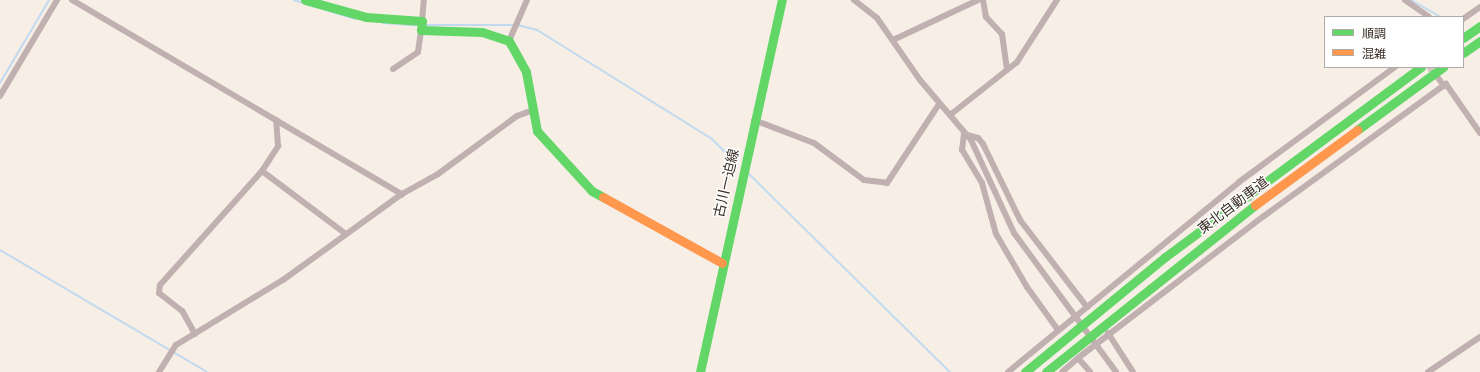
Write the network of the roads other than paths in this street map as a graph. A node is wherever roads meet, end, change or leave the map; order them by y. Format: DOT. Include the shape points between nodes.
graph roads {
  1 [pos="58,0"];
  2 [pos="72,0"];
  3 [pos="305,0"];
  4 [pos="424,0"];
  5 [pos="527,0"];
  6 [pos="782,0"];
  7 [pos="854,0"];
  8 [pos="978,0"];
  9 [pos="983,0"];
  10 [pos="1057,0"];
  11 [pos="1405,0"];
  12 [pos="1480,7"];
  13 [pos="1428,16"];
  14 [pos="1464,18"];
  15 [pos="421,25"];
  16 [pos="1480,26"];
  17 [pos="1464,37"];
  18 [pos="893,40"];
  19 [pos="509,41"];
  20 [pos="1480,42"];
  21 [pos="1464,52"];
  22 [pos="1394,68"];
  23 [pos="1420,68"];
  24 [pos="1443,68"];
  25 [pos="393,69"];
  26 [pos="1007,70"];
  27 [pos="1438,78"];
  28 [pos="1444,86"];
  29 [pos="0,96"];
  30 [pos="939,104"];
  31 [pos="531,111"];
  32 [pos="950,115"];
  33 [pos="276,120"];
  34 [pos="754,120"];
  35 [pos="1480,133"];
  36 [pos="964,134"];
  37 [pos="262,171"];
  38 [pos="1239,182"];
  39 [pos="1244,188"];
  40 [pos="402,194"];
  41 [pos="1260,209"];
  42 [pos="1264,216"];
  43 [pos="346,234"];
  44 [pos="722,263"];
  45 [pos="1087,307"];
  46 [pos="1058,330"];
  47 [pos="1108,333"];
  48 [pos="195,334"];
  49 [pos="1480,337"];
  50 [pos="1078,358"];
  51 [pos="159,372"];
  52 [pos="700,372"];
  53 [pos="1008,372"];
  54 [pos="1025,372"];
  55 [pos="1046,372"];
  56 [pos="1062,372"];
  57 [pos="1090,372"];
  58 [pos="1116,372"];
  59 [pos="1133,372"];
  60 [pos="1428,372"];
  1 -- 29 [label="street"];
  2 -- 33 [label="street"];
  3 -- 15 [label="main road" via="366,18"];
  4 -- 15 [label="street"];
  5 -- 19 [label="street" via="512,27"];
  6 -- 34 [label="main road, 古川一迫線"];
  7 -- 18 [label="street" via="877,18"];
  8 -- 18 [label="street"];
  9 -- 26 [label="street" via="986,18 1002,34"];
  10 -- 26 [label="street" via="1017,62"];
  11 -- 13 [label="street"];
  12 -- 14 [label="street"];
  15 -- 19 [label="main road" via="482,32"];
  15 -- 25 [label="street" via="418,52"];
  16 -- 17 [label="main road"];
  18 -- 30 [label="street"];
  19 -- 31 [label="main road" via="526,72 533,99"];
  20 -- 21 [label="main road"];
  22 -- 38 [label="street"];
  23 -- 54 [label="main road, 東北自動車道" via="1165,257"];
  24 -- 55 [label="main road, 東北自動車道" via="1244,213"];
  26 -- 32 [label="street"];
  27 -- 28 [label="street"];
  28 -- 35 [label="street" via="1446,84"];
  28 -- 42 [label="street"];
  30 -- 32 [label="street"];
  30 -- 34 [label="street" via="887,183 864,180 814,143"];
  31 -- 40 [label="street" via="517,116 438,174"];
  31 -- 44 [label="main road" via="537,131 592,191"];
  32 -- 36 [label="street"];
  33 -- 37 [label="street" via="278,146"];
  33 -- 40 [label="street"];
  34 -- 44 [label="main road, 古川一迫線"];
  36 -- 45 [label="street" via="978,138 983,144 1020,220"];
  36 -- 46 [label="street" via="962,150 982,184 996,234 1027,287"];
  36 -- 58 [label="street" via="982,158 1014,233"];
  37 -- 43 [label="street"];
  37 -- 48 [label="street" via="160,285 159,293 182,311"];
  38 -- 39 [label="street"];
  38 -- 45 [label="street"];
  40 -- 43 [label="street"];
  41 -- 42 [label="street"];
  42 -- 47 [label="street"];
  43 -- 48 [label="street" via="283,280"];
  44 -- 52 [label="main road, 古川一迫線"];
  45 -- 46 [label="street"];
  46 -- 53 [label="street"];
  47 -- 50 [label="street"];
  47 -- 59 [label="street"];
  48 -- 51 [label="street" via="172,350"];
  49 -- 60 [label="street"];
  50 -- 56 [label="street"];
  50 -- 57 [label="street"];
}
